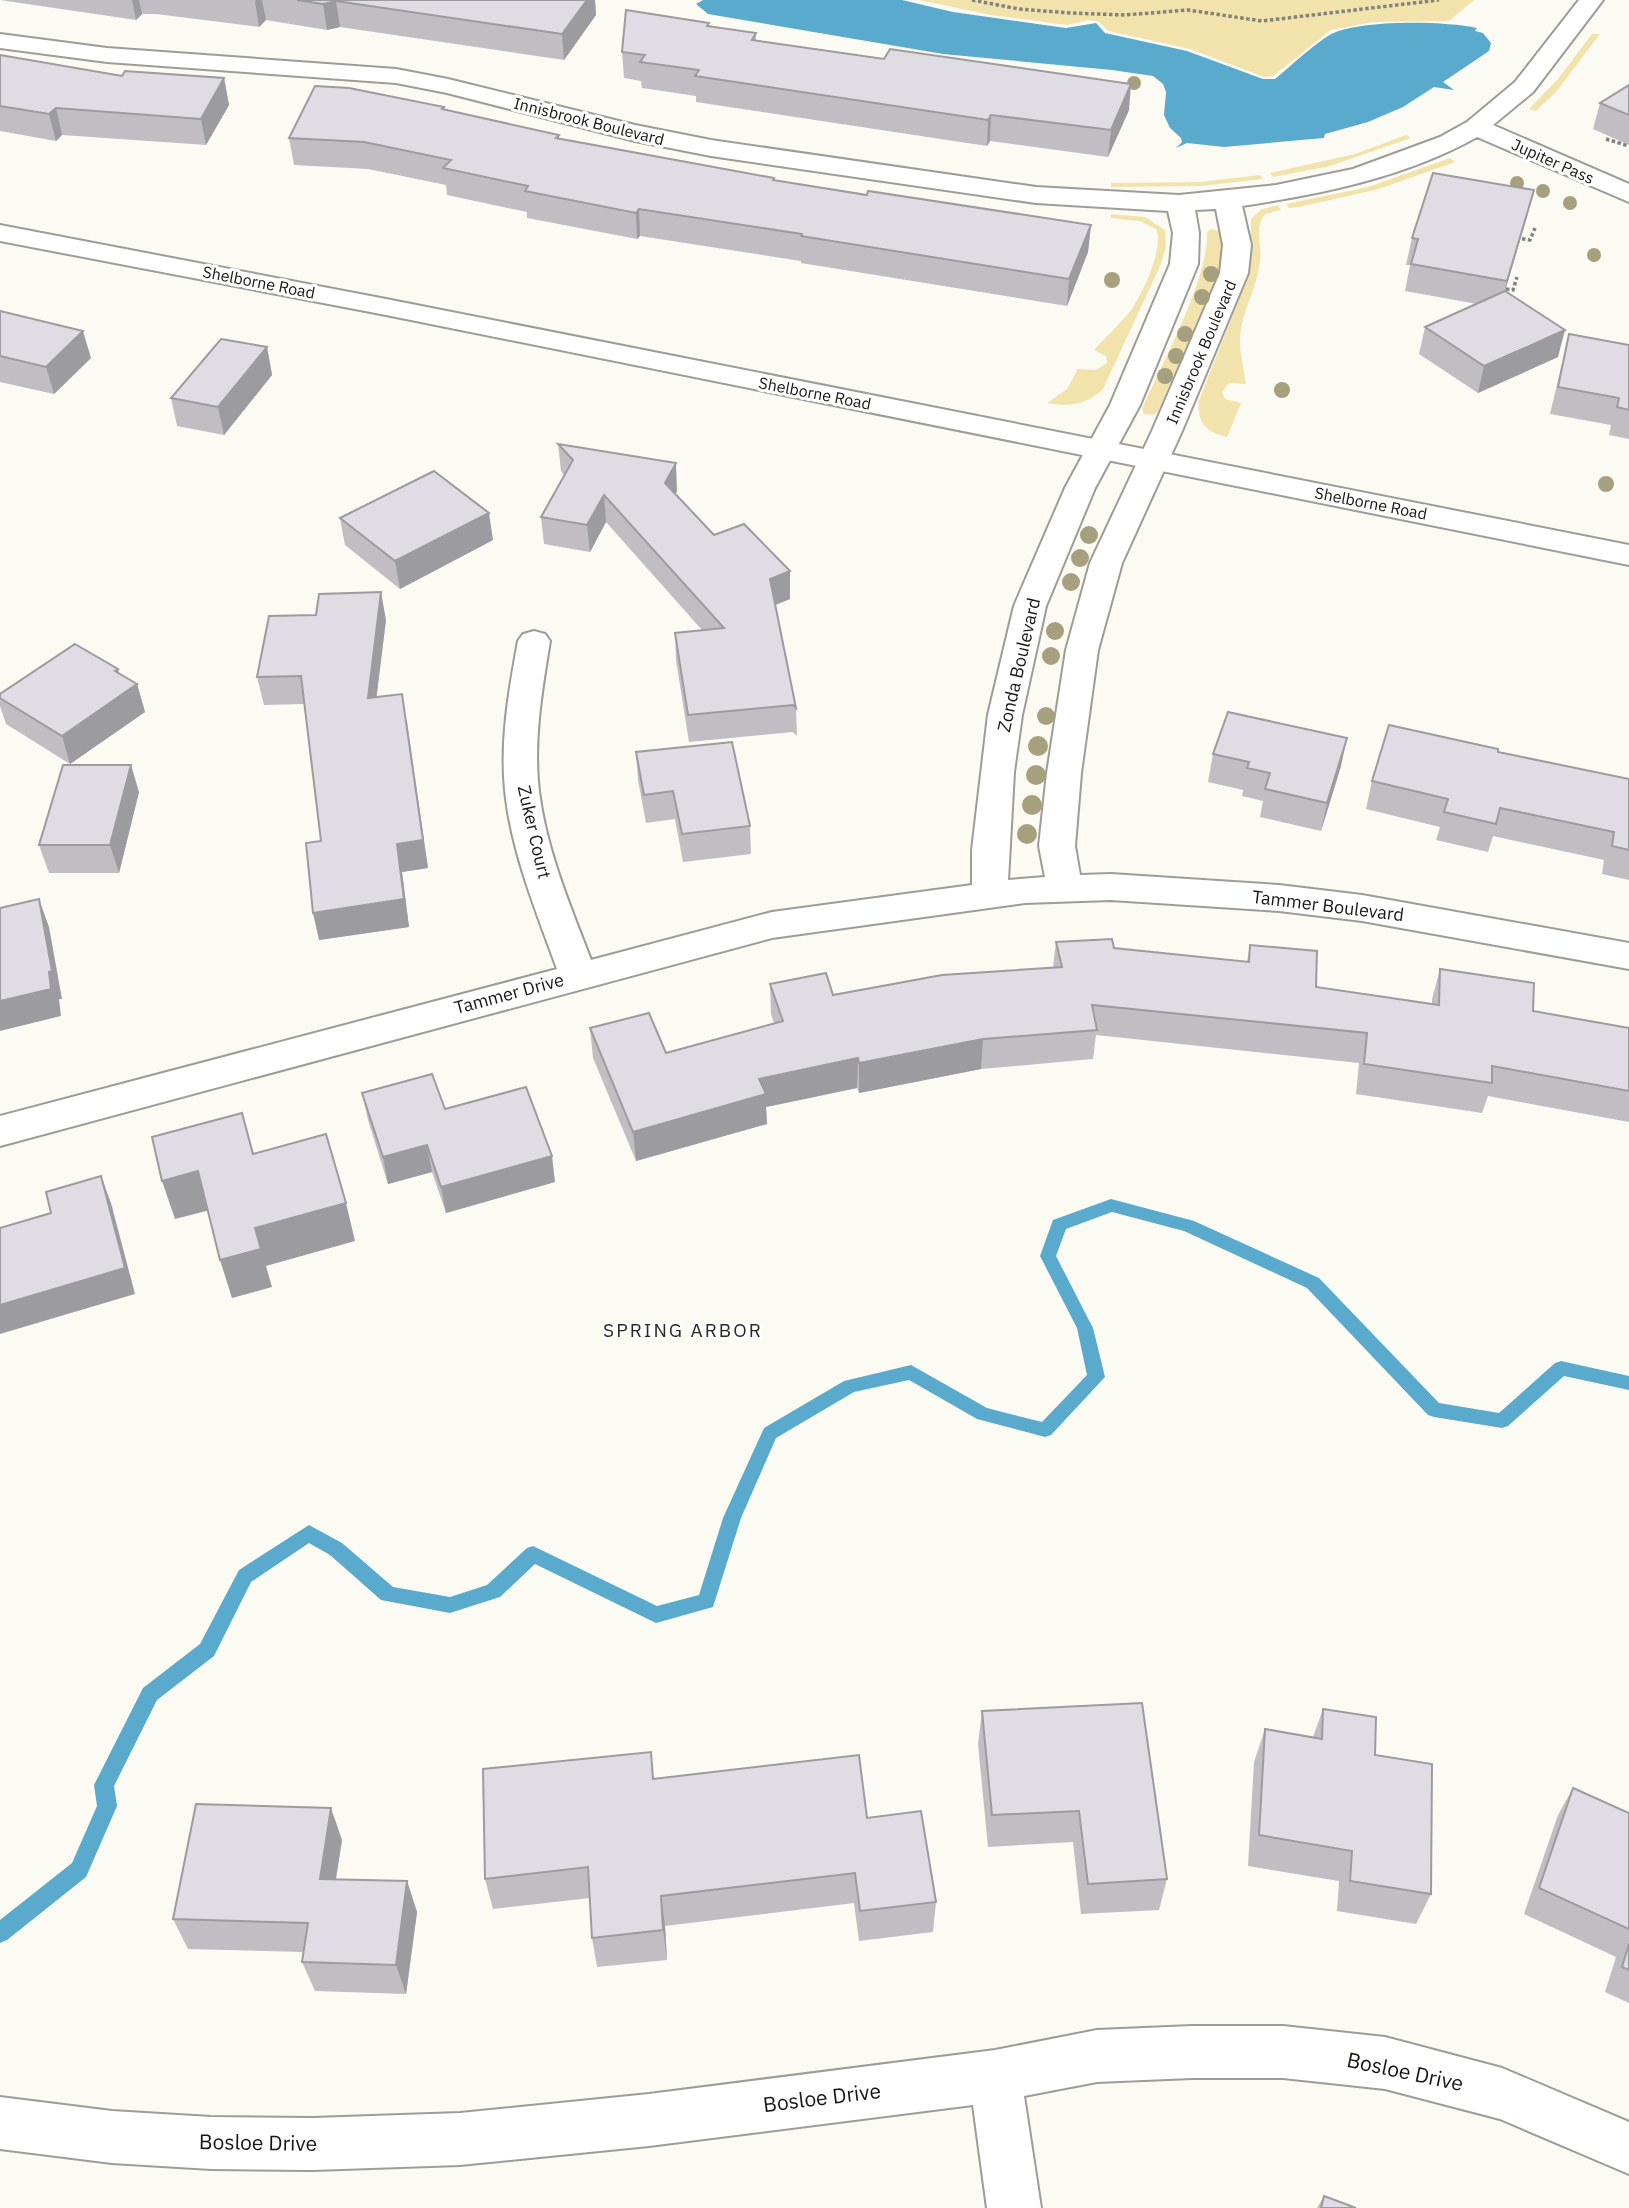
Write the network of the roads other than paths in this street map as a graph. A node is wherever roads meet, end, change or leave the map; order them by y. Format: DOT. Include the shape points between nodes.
graph roads {
  1 [pos="1591,0"];
  2 [pos="0,41"];
  3 [pos="1476,127"];
  4 [pos="1629,194"];
  5 [pos="1227,200"];
  6 [pos="1179,203"];
  7 [pos="0,233"];
  8 [pos="1099,450"];
  9 [pos="1154,460"];
  10 [pos="1629,555"];
  11 [pos="534,641"];
  12 [pos="1065,888"];
  13 [pos="1007,892"];
  14 [pos="1629,956"];
  15 [pos="578,975"];
  16 [pos="0,1131"];
  17 [pos="995,2076"];
  18 [pos="0,2123"];
  19 [pos="1629,2148"];
  20 [pos="1014,2208"];
  1 -- 3 [label="street, Innisbrook Boulevard" via="1524,87"];
  2 -- 6 [label="street, Innisbrook Boulevard" via="107,55 396,76 720,150 1049,197"];
  3 -- 4 [label="street, Jupiter Pass"];
  3 -- 5 [label="street, Innisbrook Boulevard" via="1442,145 1360,175"];
  5 -- 6 [label="street, Innisbrook Boulevard"];
  5 -- 9 [label="street, Innisbrook Boulevard" via="1237,244 1234,273"];
  6 -- 8 [label="street" via="1187,225 1184,264 1125,405"];
  7 -- 8 [label="street, Shelborne Road"];
  8 -- 9 [label="street, Shelborne Road"];
  8 -- 13 [label="street, Zonda Boulevard" via="1030,606 1018,656 997,772 990,849"];
  9 -- 10 [label="street, Shelborne Road"];
  9 -- 12 [label="street" via="1107,564 1082,650 1057,846"];
  11 -- 15 [label="street, Zuker Court" via="524,703 522,791 543,877"];
  12 -- 13 [label="street, Tammer Boulevard"];
  12 -- 14 [label="street, Tammer Boulevard" via="1163,889 1348,906"];
  13 -- 15 [label="street, Tammer Drive" via="772,925"];
  15 -- 16 [label="street, Tammer Drive"];
  17 -- 18 [label="street, Bosloe Drive" via="624,2122 407,2141 211,2143"];
  17 -- 19 [label="street, Bosloe Drive" via="1097,2056 1270,2052 1385,2063 1502,2094"];
  17 -- 20 [label="street"];
}
